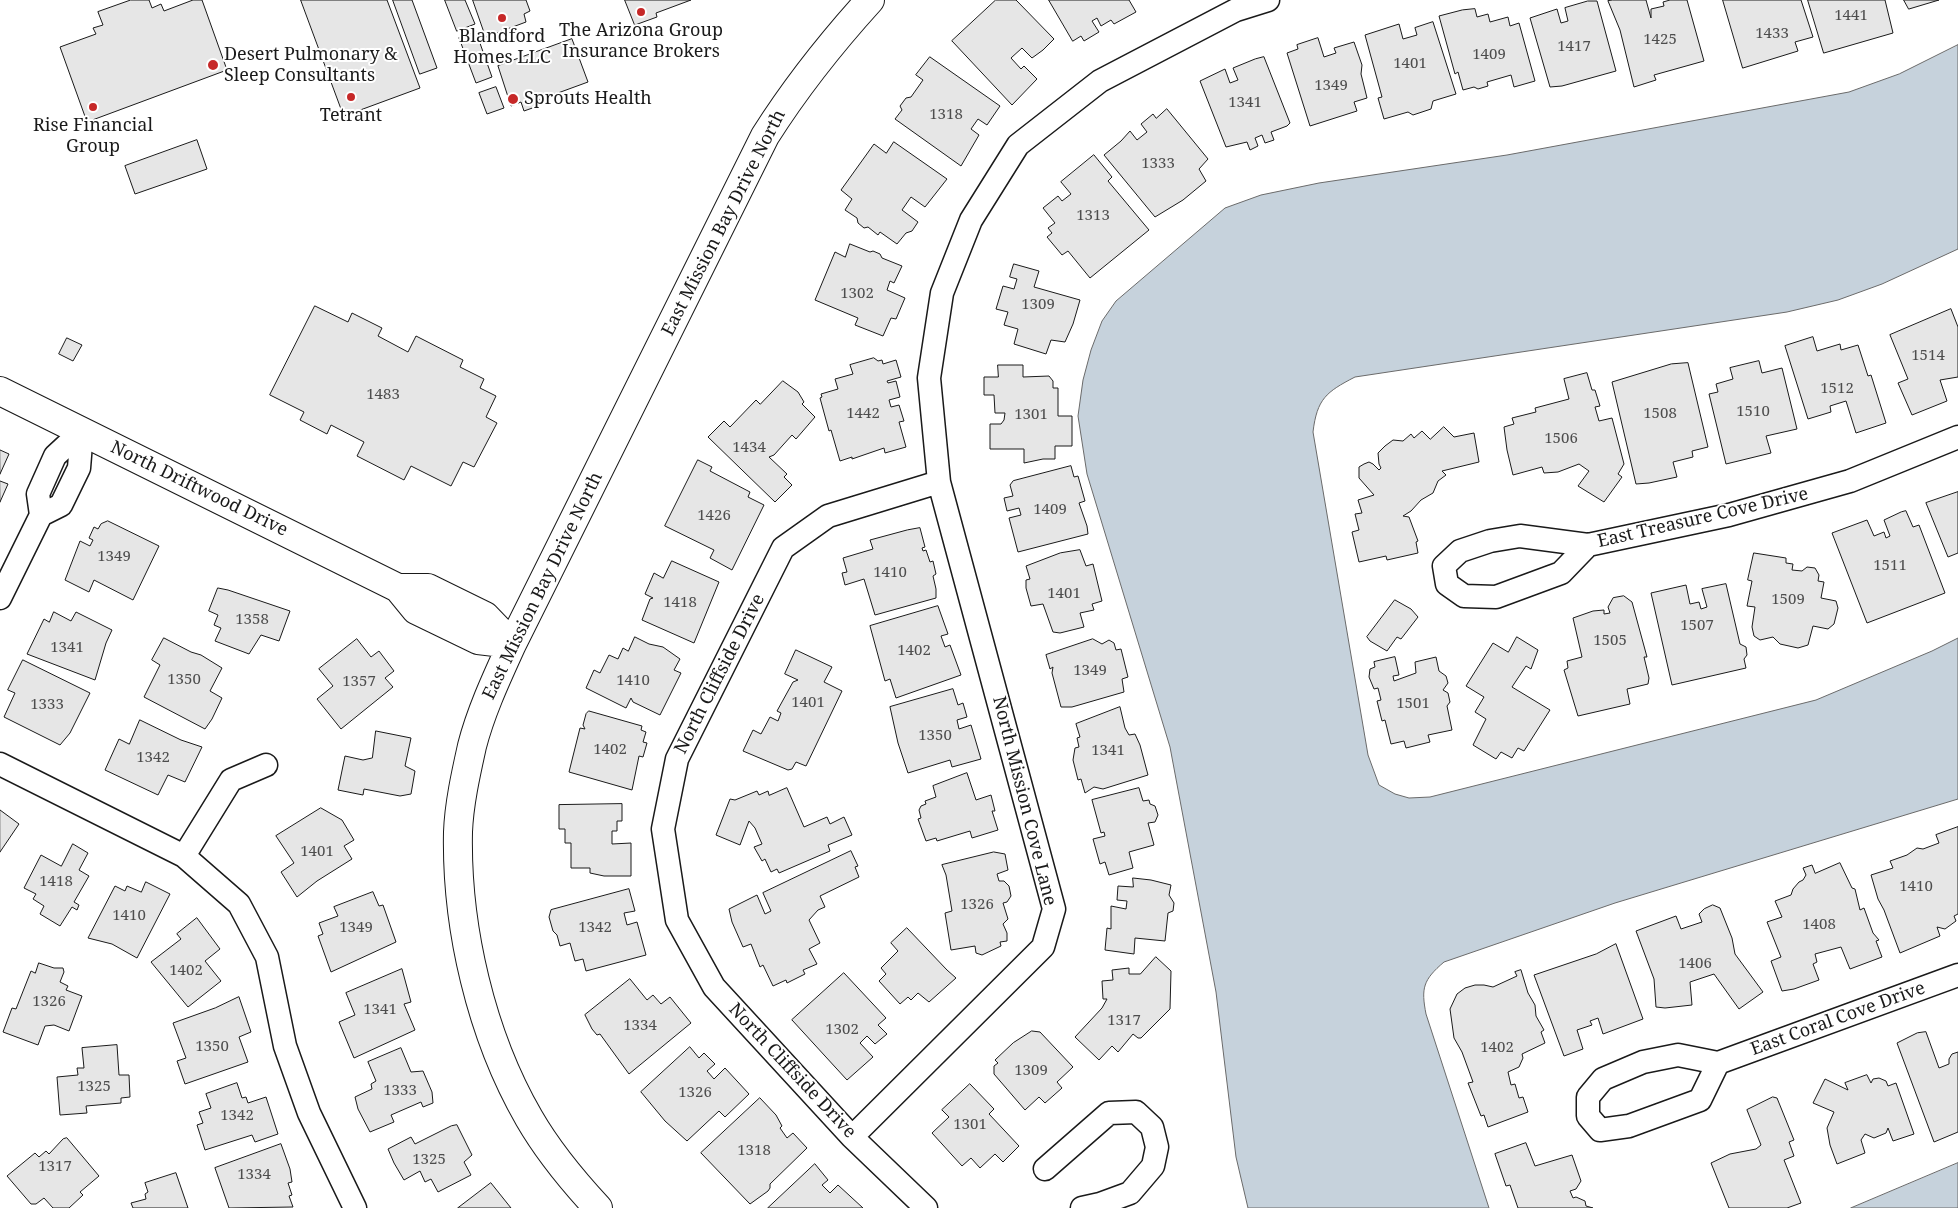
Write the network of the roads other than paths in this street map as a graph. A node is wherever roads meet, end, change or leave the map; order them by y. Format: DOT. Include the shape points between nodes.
graph roads {
  1 [pos="870,0"];
  2 [pos="1268,0"];
  3 [pos="0,391"];
  4 [pos="82,431"];
  5 [pos="1958,437"];
  6 [pos="939,482"];
  7 [pos="1588,545"];
  8 [pos="0,598"];
  9 [pos="512,644"];
  10 [pos="0,764"];
  11 [pos="266,765"];
  12 [pos="184,856"];
  13 [pos="1958,975"];
  14 [pos="1718,1063"];
  15 [pos="852,1137"];
  16 [pos="1045,1168"];
  17 [pos="355,1208"];
  18 [pos="598,1208"];
  19 [pos="926,1208"];
  20 [pos="1082,1208"];
  1 -- 9 [label="street, East Mission Bay Drive North" via="789,98 765,136"];
  2 -- 6 [label="street, North Mission Cove Lane" via="1236,10 1100,81 1018,145 971,220 942,293 929,378"];
  3 -- 4 [label="street, North Driftwood Drive"];
  4 -- 8 [label="street" via="79,468 62,505 41,515"];
  4 -- 9 [label="street, North Driftwood Drive" via="398,588 416,610 478,640"];
  5 -- 7 [label="street, East Treasure Cove Drive" via="1850,481 1729,515"];
  6 -- 15 [label="street, North Mission Cove Lane" via="1054,909 1043,947"];
  6 -- 15 [label="street, North Cliffside Drive" via="828,516 784,548 677,759 663,829 677,920 714,987"];
  7 -- 7 [label="street, East Treasure Cove Drive" via="1520,536 1490,541 1460,552 1444,566 1447,584 1464,596 1496,597 1561,573"];
  9 -- 18 [label="street, East Mission Bay Drive North" via="488,698 472,745 464,785 458,830 465,926 475,982 505,1070 553,1154"];
  10 -- 12 [label="street"];
  11 -- 12 [label="street" via="231,780"];
  12 -- 17 [label="street" via="239,904 268,957 288,1054 309,1113"];
  13 -- 14 [label="street, East Coral Cove Drive"];
  14 -- 14 [label="street" via="1678,1055 1643,1062 1603,1079 1588,1097 1588,1116 1600,1130 1629,1126 1700,1100"];
  15 -- 19 [label="street, North Cliffside Drive"];
  16 -- 20 [label="street" via="1108,1113 1136,1112 1152,1127 1157,1148 1154,1166 1130,1193"];
}
